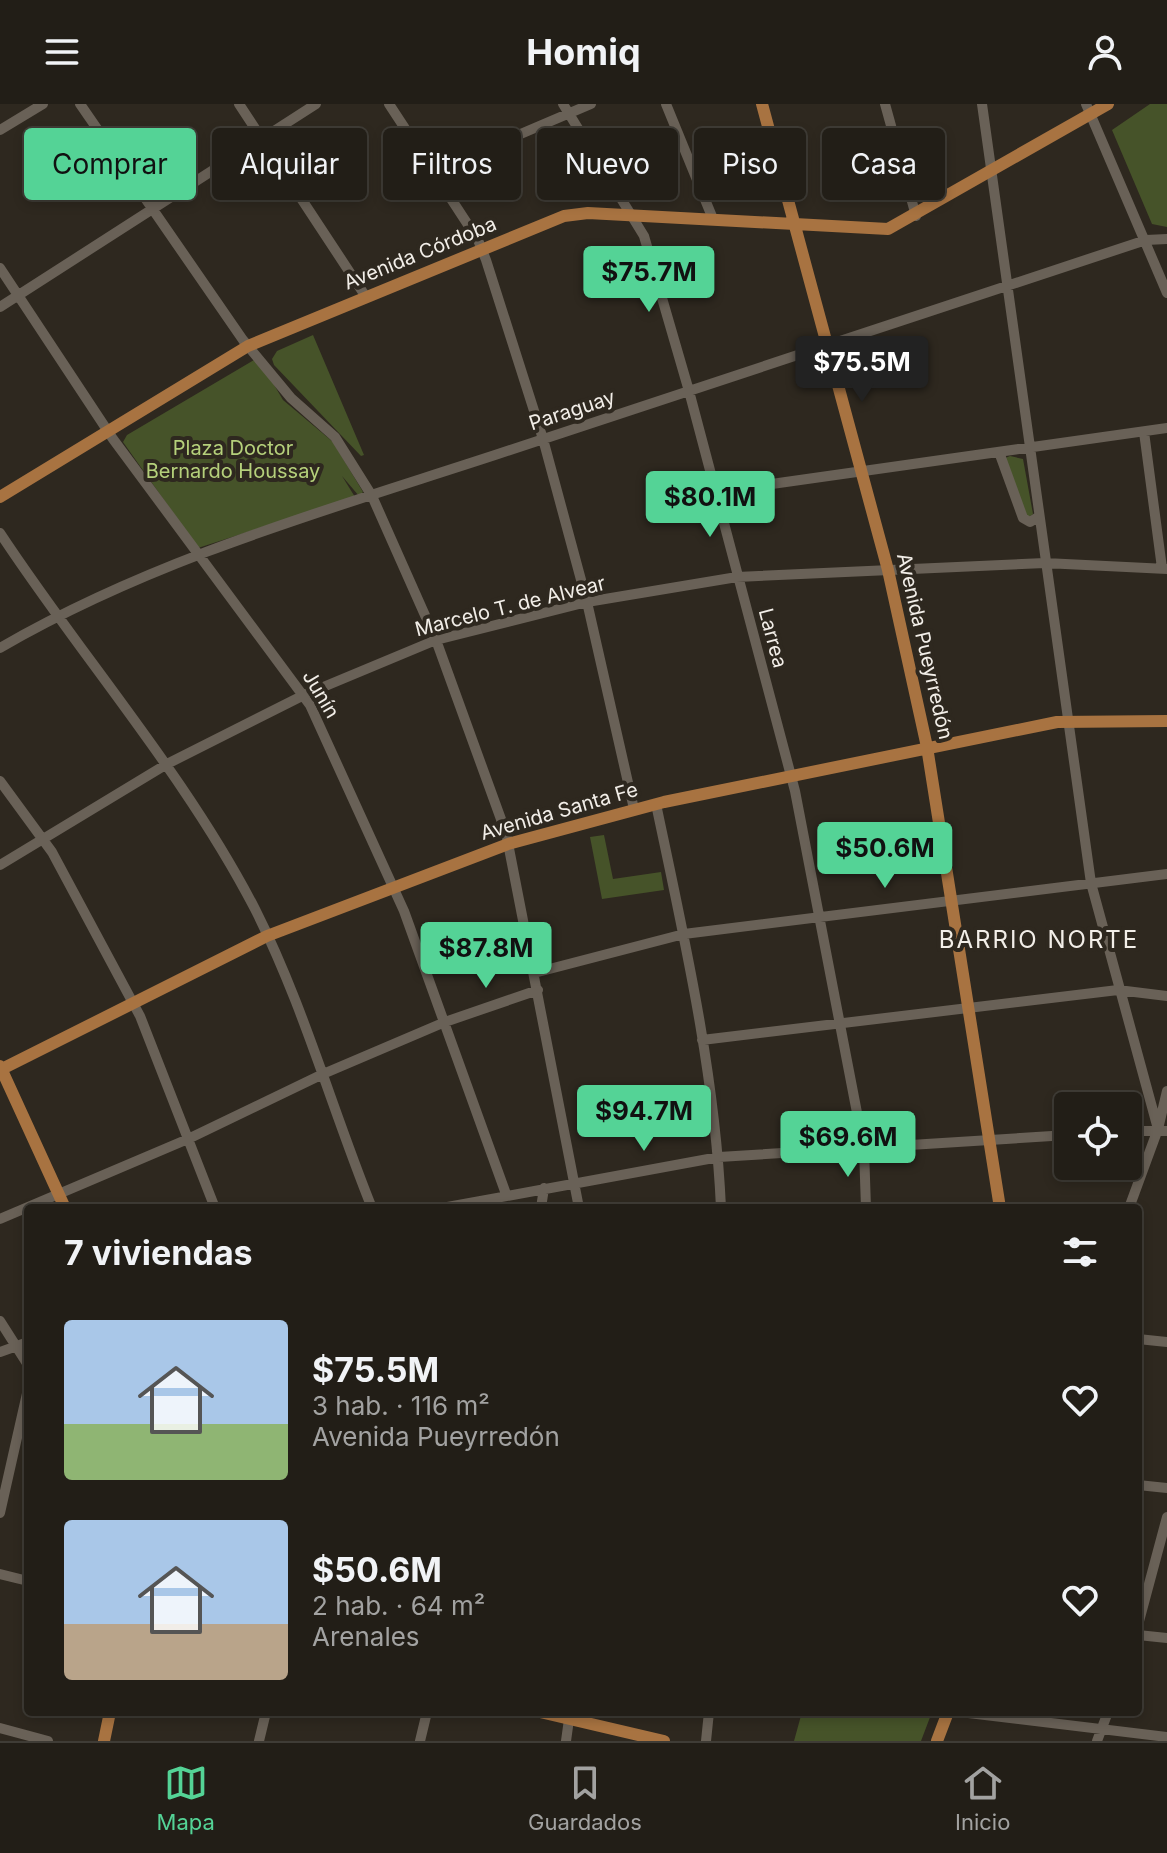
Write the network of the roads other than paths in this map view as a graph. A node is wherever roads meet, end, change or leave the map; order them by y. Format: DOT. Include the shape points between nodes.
graph roads {
  1 [pos="43,104"];
  2 [pos="80,104"];
  3 [pos="239,104"];
  4 [pos="316,104"];
  5 [pos="389,104"];
  6 [pos="591,104"];
  7 [pos="666,104"];
  8 [pos="762,104"];
  9 [pos="885,104"];
  10 [pos="982,104"];
  11 [pos="1108,104"];
  12 [pos="566,108"];
  13 [pos="1088,110"];
  14 [pos="254,128"];
  15 [pos="278,128"];
  16 [pos="405,128"];
  17 [pos="521,129"];
  18 [pos="0,130"];
  19 [pos="212,171"];
  20 [pos="994,172"];
  21 [pos="302,200"];
  22 [pos="452,200"];
  23 [pos="154,209"];
  24 [pos="633,215"];
  25 [pos="916,216"];
  26 [pos="713,219"];
  27 [pos="795,225"];
  28 [pos="1167,239"];
  29 [pos="1146,240"];
  30 [pos="482,250"];
  31 [pos="0,268"];
  32 [pos="1009,285"];
  33 [pos="1167,293"];
  34 [pos="17,296"];
  35 [pos="366,297"];
  36 [pos="0,307"];
  37 [pos="248,346"];
  38 [pos="828,346"];
  39 [pos="689,391"];
  40 [pos="1167,428"];
  41 [pos="108,431"];
  42 [pos="1144,432"];
  43 [pos="543,439"];
  44 [pos="1029,448"];
  45 [pos="999,452"];
  46 [pos="862,471"];
  47 [pos="715,492"];
  48 [pos="372,496"];
  49 [pos="0,497"];
  50 [pos="1038,517"];
  51 [pos="0,533"];
  52 [pos="197,554"];
  53 [pos="1045,563"];
  54 [pos="1164,569"];
  55 [pos="888,570"];
  56 [pos="737,577"];
  57 [pos="587,602"];
  58 [pos="55,616"];
  59 [pos="436,640"];
  60 [pos="0,648"];
  61 [pos="304,695"];
  62 [pos="1068,720"];
  63 [pos="1167,721"];
  64 [pos="927,747"];
  65 [pos="167,764"];
  66 [pos="791,776"];
  67 [pos="0,781"];
  68 [pos="656,804"];
  69 [pos="634,809"];
  70 [pos="43,838"];
  71 [pos="508,844"];
  72 [pos="0,865"];
  73 [pos="1167,874"];
  74 [pos="1091,883"];
  75 [pos="394,889"];
  76 [pos="953,900"];
  77 [pos="820,915"];
  78 [pos="684,934"];
  79 [pos="267,936"];
  80 [pos="534,973"];
  81 [pos="538,990"];
  82 [pos="1118,990"];
  83 [pos="1167,996"];
  84 [pos="133,1002"];
  85 [pos="971,1008"];
  86 [pos="445,1022"];
  87 [pos="841,1022"];
  88 [pos="702,1040"];
  89 [pos="1,1068"];
  90 [pos="323,1074"];
  91 [pos="1146,1090"];
  92 [pos="1167,1092"];
  93 [pos="1163,1130"];
  94 [pos="1142,1131"];
  95 [pos="1054,1136"];
  96 [pos="188,1139"];
  97 [pos="991,1140"];
  98 [pos="864,1149"];
  99 [pos="719,1157"];
  100 [pos="575,1182"];
  101 [pos="544,1188"];
  102 [pos="58,1192"];
  103 [pos="506,1194"];
  104 [pos="32,1204"];
  105 [pos="63,1204"];
  106 [pos="213,1204"];
  107 [pos="371,1204"];
  108 [pos="460,1204"];
  109 [pos="542,1204"];
  110 [pos="578,1204"];
  111 [pos="721,1204"];
  112 [pos="866,1204"];
  113 [pos="999,1204"];
  114 [pos="1131,1204"];
  115 [pos="24,1208"];
  116 [pos="0,1219"];
  117 [pos="0,1321"];
  118 [pos="1142,1339"];
  119 [pos="1167,1342"];
  120 [pos="23,1344"];
  121 [pos="0,1352"];
  122 [pos="24,1407"];
  123 [pos="1142,1485"];
  124 [pos="1167,1488"];
  125 [pos="0,1513"];
  126 [pos="1167,1517"];
  127 [pos="0,1574"];
  128 [pos="24,1580"];
  129 [pos="1142,1610"];
  130 [pos="1142,1635"];
  131 [pos="1167,1638"];
  132 [pos="109,1716"];
  133 [pos="265,1716"];
  134 [pos="426,1716"];
  135 [pos="569,1716"];
  136 [pos="709,1716"];
  137 [pos="946,1716"];
  138 [pos="991,1716"];
  139 [pos="1106,1716"];
  140 [pos="0,1728"];
  141 [pos="1101,1730"];
  142 [pos="1167,1737"];
  143 [pos="48,1741"];
  144 [pos="104,1741"];
  145 [pos="259,1741"];
  146 [pos="420,1741"];
  147 [pos="566,1741"];
  148 [pos="664,1741"];
  149 [pos="706,1741"];
  150 [pos="937,1741"];
  151 [pos="1097,1741"];
  1 -- 18 [label="street"];
  2 -- 23 [label="street"];
  3 -- 14 [label="street"];
  4 -- 15 [label="street"];
  5 -- 16 [label="street"];
  6 -- 12 [label="street"];
  7 -- 26 [label="street"];
  8 -- 27 [label="main road, Avenida Pueyrredón"];
  9 -- 25 [label="street"];
  10 -- 20 [label="street"];
  11 -- 13 [label="main road, Avenida Córdoba"];
  12 -- 17 [label="street"];
  12 -- 24 [label="street, Larrea"];
  13 -- 20 [label="main road, Avenida Córdoba"];
  13 -- 29 [label="street"];
  19 -- 23 [label="street"];
  20 -- 25 [label="main road, Avenida Córdoba"];
  20 -- 32 [label="street"];
  21 -- 35 [label="street"];
  22 -- 30 [label="street"];
  23 -- 34 [label="street"];
  23 -- 37 [label="street"];
  24 -- 26 [label="main road, Avenida Córdoba"];
  24 -- 30 [label="main road, Avenida Córdoba" via="569,215"];
  24 -- 39 [label="street, Larrea" via="644,236"];
  25 -- 27 [label="main road, Avenida Córdoba" via="882,229"];
  26 -- 27 [label="main road, Avenida Córdoba"];
  27 -- 38 [label="main road, Avenida Pueyrredón"];
  28 -- 29 [label="street, Paraguay"];
  29 -- 32 [label="street, Paraguay"];
  29 -- 33 [label="street"];
  30 -- 35 [label="main road, Avenida Córdoba"];
  30 -- 43 [label="street"];
  31 -- 34 [label="street, Junín"];
  32 -- 38 [label="street, Paraguay"];
  32 -- 44 [label="street"];
  34 -- 36 [label="street"];
  34 -- 41 [label="street, Junín"];
  35 -- 37 [label="main road, Avenida Córdoba"];
  37 -- 41 [label="main road, Avenida Córdoba"];
  37 -- 48 [label="street" via="291,398 335,437"];
  38 -- 39 [label="street, Paraguay"];
  38 -- 46 [label="main road, Avenida Pueyrredón"];
  39 -- 43 [label="street, Paraguay"];
  39 -- 47 [label="street, Larrea"];
  40 -- 42 [label="street"];
  41 -- 49 [label="main road, Avenida Córdoba"];
  41 -- 52 [label="street, Junín"];
  42 -- 44 [label="street"];
  42 -- 54 [label="street"];
  43 -- 48 [label="street, Paraguay"];
  43 -- 57 [label="street"];
  44 -- 45 [label="street"];
  44 -- 50 [label="street"];
  45 -- 46 [label="street"];
  45 -- 50 [label="street" via="1023,518 1030,522"];
  46 -- 47 [label="street"];
  46 -- 55 [label="main road, Avenida Pueyrredón"];
  47 -- 56 [label="street, Larrea"];
  48 -- 52 [label="street, Paraguay"];
  48 -- 59 [label="street"];
  50 -- 53 [label="street"];
  51 -- 58 [label="street"];
  52 -- 58 [label="street, Paraguay"];
  52 -- 61 [label="street, Junín"];
  53 -- 54 [label="street, Marcelo T. de Alvear"];
  53 -- 55 [label="street, Marcelo T. de Alvear"];
  53 -- 62 [label="street"];
  55 -- 56 [label="street, Marcelo T. de Alvear"];
  55 -- 64 [label="main road, Avenida Pueyrredón"];
  56 -- 57 [label="street, Marcelo T. de Alvear"];
  56 -- 66 [label="street, Larrea"];
  57 -- 59 [label="street, Marcelo T. de Alvear"];
  57 -- 69 [label="street"];
  58 -- 60 [label="street, Paraguay"];
  58 -- 65 [label="street"];
  59 -- 61 [label="street, Marcelo T. de Alvear"];
  59 -- 71 [label="street"];
  61 -- 65 [label="street, Marcelo T. de Alvear"];
  61 -- 75 [label="street, Junín"];
  62 -- 63 [label="main road, Avenida Santa Fe"];
  62 -- 64 [label="main road, Avenida Santa Fe"];
  62 -- 74 [label="street"];
  64 -- 66 [label="main road, Avenida Santa Fe"];
  64 -- 76 [label="main road, Avenida Pueyrredón"];
  65 -- 70 [label="street, Marcelo T. de Alvear"];
  65 -- 79 [label="street"];
  66 -- 68 [label="main road, Avenida Santa Fe"];
  66 -- 77 [label="street, Larrea"];
  67 -- 70 [label="street"];
  68 -- 69 [label="main road, Avenida Santa Fe"];
  68 -- 78 [label="street"];
  69 -- 71 [label="main road, Avenida Santa Fe"];
  70 -- 72 [label="street, Marcelo T. de Alvear"];
  70 -- 84 [label="street"];
  71 -- 75 [label="main road, Avenida Santa Fe"];
  71 -- 80 [label="street"];
  73 -- 74 [label="street"];
  74 -- 76 [label="street"];
  74 -- 82 [label="street"];
  75 -- 79 [label="main road, Avenida Santa Fe"];
  75 -- 86 [label="street, Junín"];
  76 -- 77 [label="street"];
  76 -- 85 [label="main road, Avenida Pueyrredón"];
  77 -- 78 [label="street"];
  77 -- 87 [label="street, Larrea"];
  78 -- 80 [label="street"];
  78 -- 88 [label="street"];
  79 -- 84 [label="main road, Avenida Santa Fe"];
  79 -- 90 [label="street"];
  80 -- 81 [label="street"];
  81 -- 86 [label="street"];
  81 -- 100 [label="street"];
  82 -- 83 [label="street"];
  82 -- 85 [label="street"];
  82 -- 91 [label="street"];
  84 -- 89 [label="main road, Avenida Santa Fe"];
  84 -- 96 [label="street"];
  85 -- 87 [label="street"];
  85 -- 97 [label="main road, Avenida Pueyrredón"];
  86 -- 90 [label="street"];
  86 -- 103 [label="street, Junín"];
  87 -- 88 [label="street"];
  87 -- 98 [label="street, Larrea"];
  88 -- 99 [label="street"];
  89 -- 102 [label="main road"];
  90 -- 96 [label="street"];
  90 -- 107 [label="street"];
  91 -- 92 [label="street" via="1157,1098"];
  91 -- 93 [label="street"];
  92 -- 93 [label="street"];
  93 -- 94 [label="street"];
  93 -- 114 [label="street"];
  95 -- 97 [label="street"];
  96 -- 102 [label="street"];
  96 -- 106 [label="street"];
  97 -- 98 [label="street"];
  97 -- 113 [label="main road, Avenida Pueyrredón"];
  98 -- 99 [label="street"];
  98 -- 112 [label="street, Larrea"];
  99 -- 100 [label="street"];
  99 -- 111 [label="street"];
  100 -- 101 [label="street"];
  100 -- 110 [label="street"];
  101 -- 103 [label="street"];
  101 -- 109 [label="street"];
  102 -- 104 [label="street"];
  102 -- 105 [label="main road"];
  103 -- 108 [label="street"];
  115 -- 116 [label="street"];
  117 -- 120 [label="street"];
  118 -- 119 [label="street"];
  120 -- 121 [label="street"];
  122 -- 125 [label="street"];
  123 -- 124 [label="street"];
  126 -- 129 [label="street"];
  127 -- 128 [label="street"];
  130 -- 131 [label="street"];
  132 -- 144 [label="main road"];
  133 -- 145 [label="street"];
  134 -- 146 [label="street"];
  135 -- 147 [label="street"];
  135 -- 148 [label="main road"];
  136 -- 149 [label="street"];
  137 -- 150 [label="main road"];
  138 -- 141 [label="street"];
  139 -- 141 [label="street"];
  140 -- 143 [label="street"];
  141 -- 142 [label="street"];
  141 -- 151 [label="street"];
}
